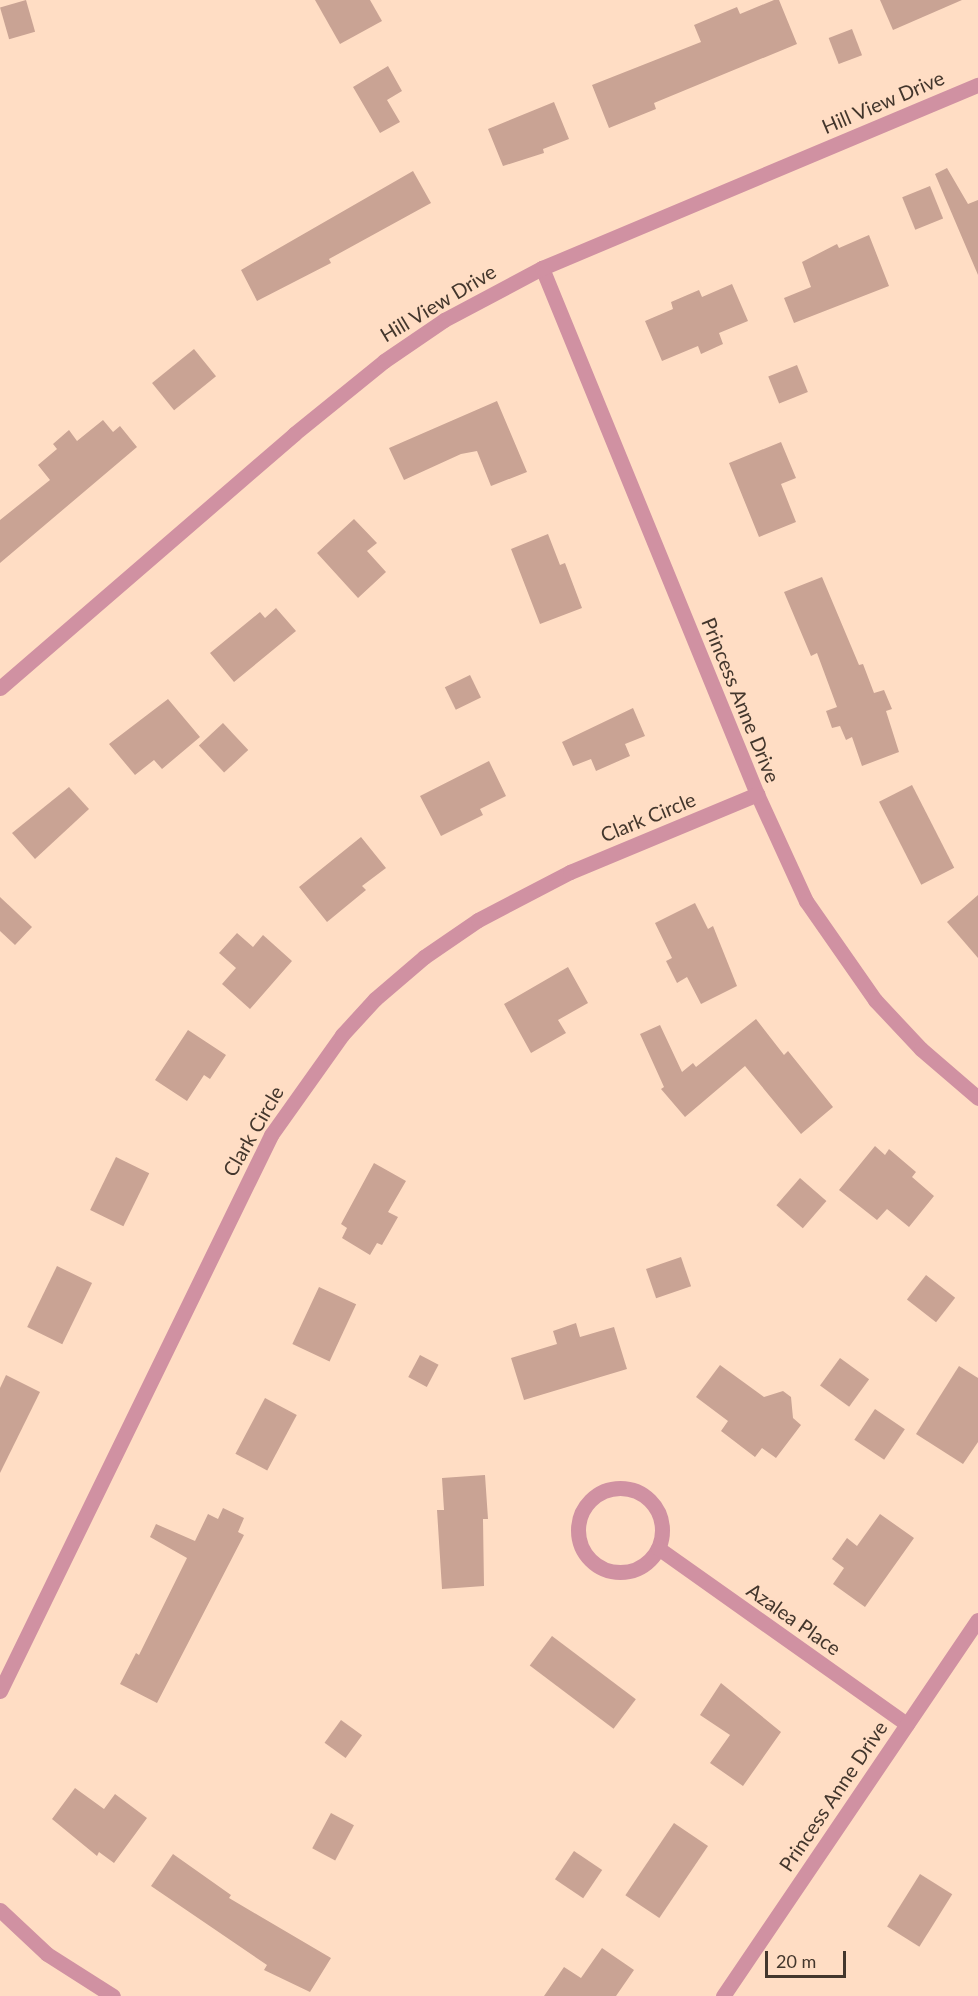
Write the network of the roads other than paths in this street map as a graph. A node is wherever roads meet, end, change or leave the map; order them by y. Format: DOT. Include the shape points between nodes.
graph roads {
  1 [pos="978,85"];
  2 [pos="542,268"];
  3 [pos="0,688"];
  4 [pos="757,794"];
  5 [pos="978,1098"];
  6 [pos="658,1548"];
  7 [pos="978,1620"];
  8 [pos="0,1691"];
  9 [pos="907,1724"];
  10 [pos="0,1910"];
  11 [pos="113,1996"];
  12 [pos="723,1996"];
  1 -- 2 [label="street, Hill View Drive"];
  2 -- 3 [label="street, Hill View Drive" via="444,320 384,361"];
  2 -- 4 [label="street, Princess Anne Drive"];
  4 -- 5 [label="street, Princess Anne Drive" via="806,901 842,957 921,1049"];
  4 -- 8 [label="street, Clark Circle" via="570,872 478,920 424,957 375,999 342,1035 271,1135"];
  6 -- 6 [label="street" via="661,1520 656,1507 633,1490 606,1490 584,1508 578,1527 581,1546 599,1566 612,1571 632,1569 650,1559"];
  6 -- 9 [label="street, Azalea Place"];
  7 -- 9 [label="street, Princess Anne Drive"];
  9 -- 12 [label="street, Princess Anne Drive"];
  10 -- 11 [label="street" via="47,1954"];
}
